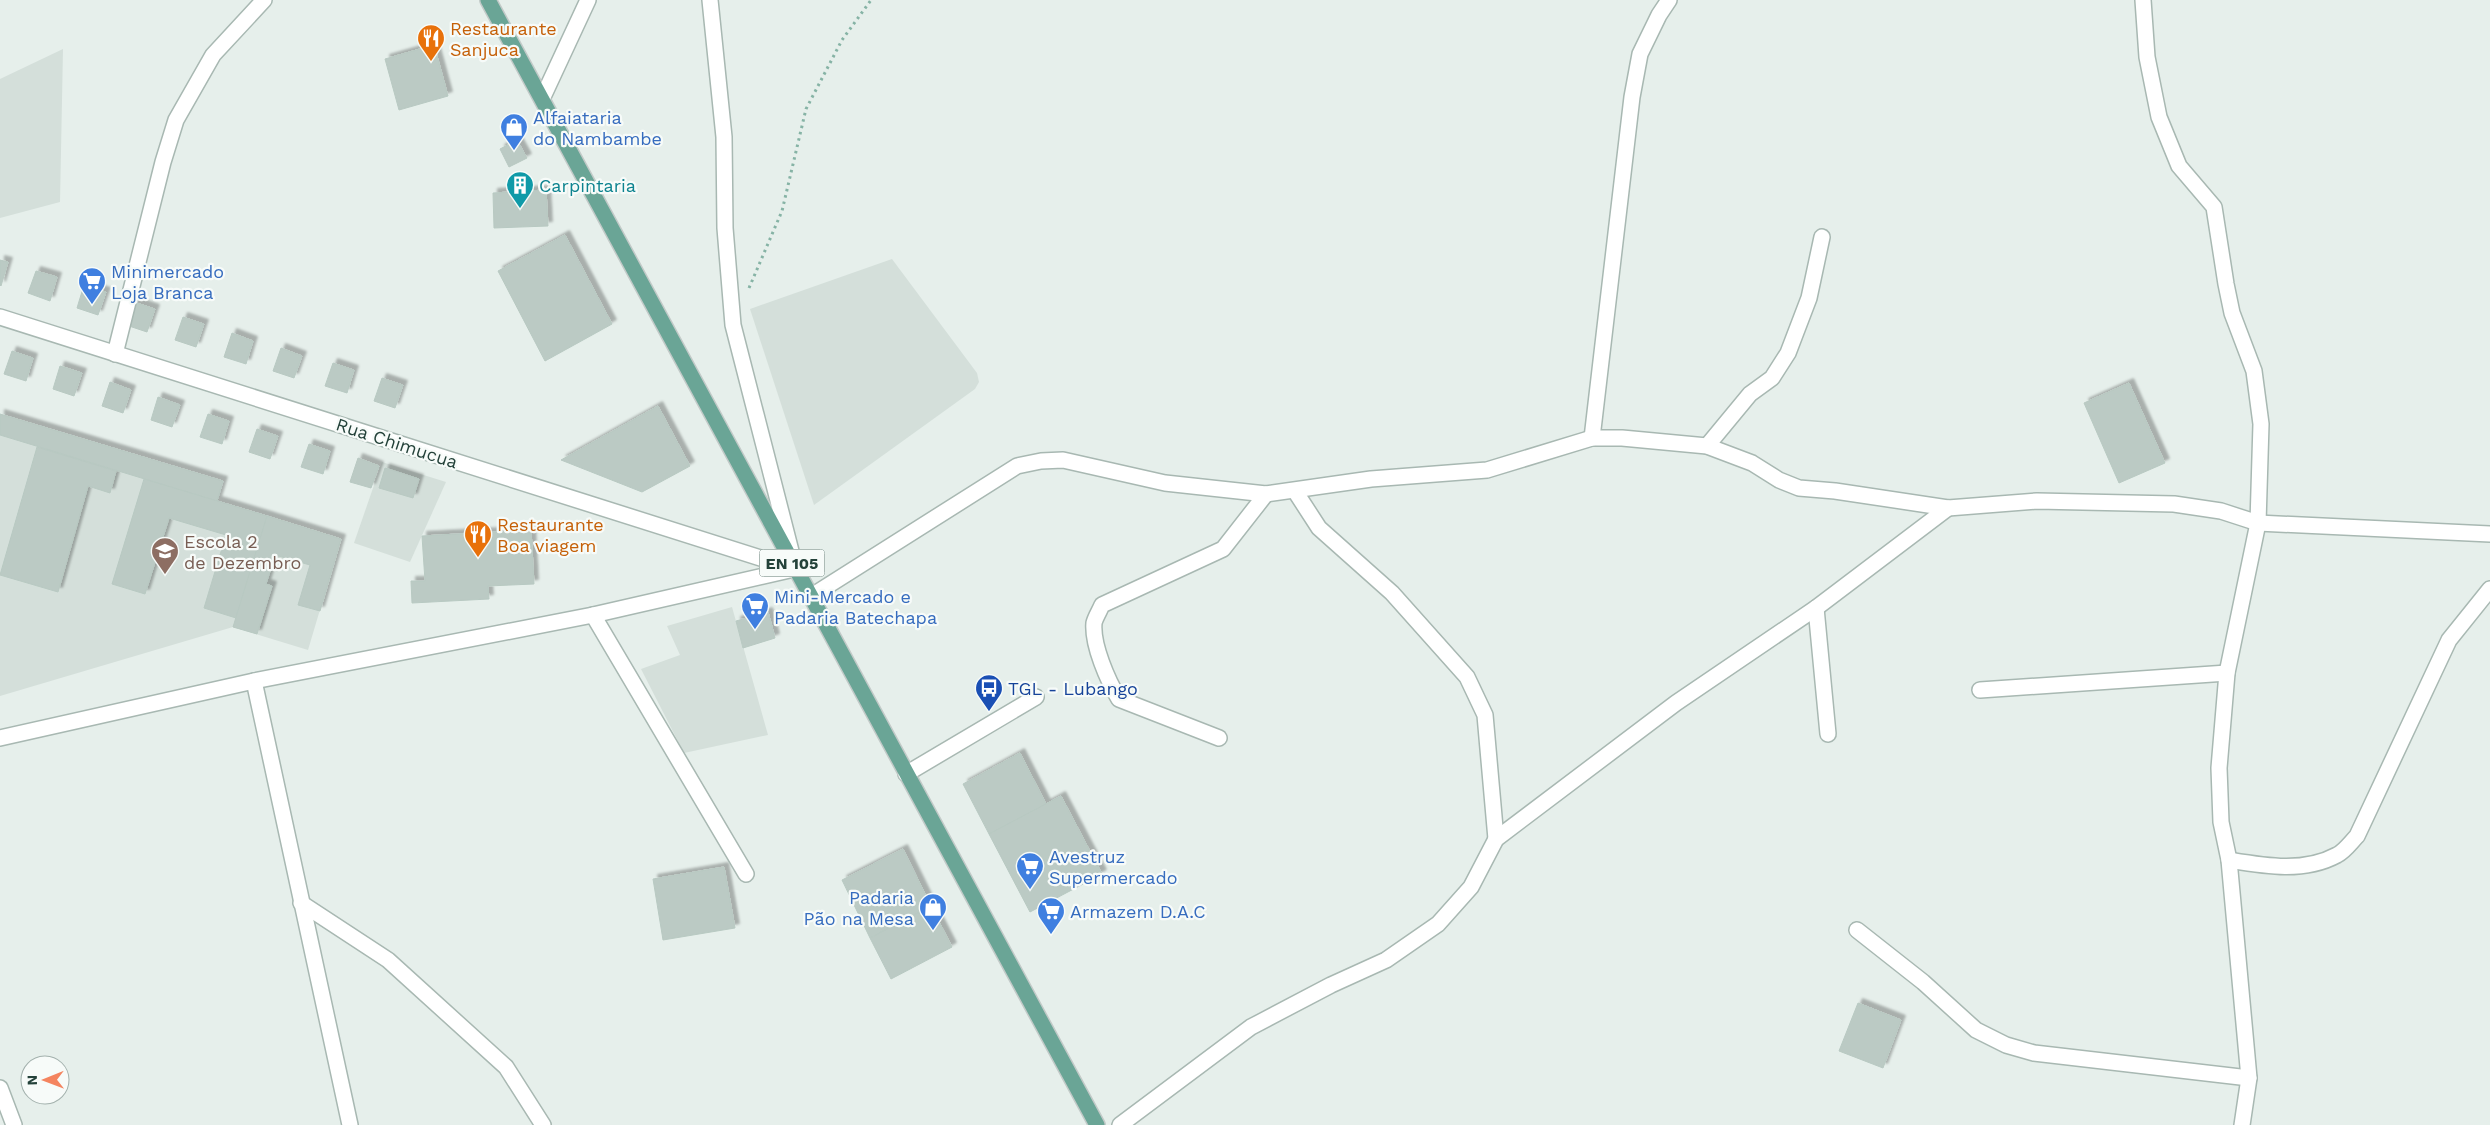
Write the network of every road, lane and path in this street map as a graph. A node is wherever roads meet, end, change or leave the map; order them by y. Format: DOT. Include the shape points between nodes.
graph roads {
  1 [pos="264,0"];
  2 [pos="488,0"];
  3 [pos="588,0"];
  4 [pos="710,0"];
  5 [pos="871,0"];
  6 [pos="1669,0"];
  7 [pos="2143,0"];
  8 [pos="542,99"];
  9 [pos="1822,237"];
  10 [pos="748,290"];
  11 [pos="0,317"];
  12 [pos="116,354"];
  13 [pos="1592,438"];
  14 [pos="1707,446"];
  15 [pos="1296,490"];
  16 [pos="1266,494"];
  17 [pos="1948,508"];
  18 [pos="2258,523"];
  19 [pos="2490,534"];
  20 [pos="795,569"];
  21 [pos="2490,589"];
  22 [pos="810,597"];
  23 [pos="1816,608"];
  24 [pos="593,616"];
  25 [pos="2227,673"];
  26 [pos="254,681"];
  27 [pos="1980,690"];
  28 [pos="1036,697"];
  29 [pos="1828,734"];
  30 [pos="0,738"];
  31 [pos="1219,738"];
  32 [pos="906,774"];
  33 [pos="1496,838"];
  34 [pos="2229,860"];
  35 [pos="746,874"];
  36 [pos="301,903"];
  37 [pos="1857,930"];
  38 [pos="2249,1078"];
  39 [pos="0,1088"];
  40 [pos="14,1125"];
  41 [pos="350,1125"];
  42 [pos="544,1125"];
  43 [pos="1097,1125"];
  44 [pos="1120,1125"];
  45 [pos="2242,1125"];
  1 -- 12 [label="street" via="213,55 176,120"];
  2 -- 8 [label="main road, EN 105"];
  3 -- 8 [label="street"];
  4 -- 20 [label="street" via="724,137 725,228 733,325"];
  5 -- 10 [label="path" via="842,40 806,109 782,211"];
  6 -- 13 [label="street" via="1640,54 1632,97"];
  7 -- 18 [label="street" via="2147,57 2159,117 2179,166 2214,207 2232,312 2254,372 2261,424"];
  8 -- 20 [label="main road, EN 105"];
  9 -- 14 [label="street" via="1810,298 1788,353 1772,378 1750,394"];
  11 -- 12 [label="street, Rua Chimucua"];
  12 -- 20 [label="street, Rua Chimucua"];
  13 -- 14 [label="street"];
  13 -- 15 [label="street" via="1487,470 1371,479"];
  14 -- 17 [label="street" via="1752,463 1799,488"];
  15 -- 16 [label="street"];
  15 -- 33 [label="street" via="1320,528 1392,593 1467,677 1485,715"];
  16 -- 22 [label="street" via="1164,483 1063,460 1017,466"];
  16 -- 31 [label="street" via="1223,549 1102,605 1094,623 1096,644 1119,699"];
  17 -- 18 [label="street" via="2037,501 2174,504 2221,511"];
  17 -- 23 [label="street"];
  18 -- 19 [label="street"];
  18 -- 25 [label="street"];
  20 -- 22 [label="main road, EN 105"];
  20 -- 24 [label="street"];
  21 -- 34 [label="street" via="2449,640 2357,836 2339,854 2316,864 2273,868"];
  22 -- 32 [label="main road, EN 105"];
  23 -- 29 [label="street"];
  23 -- 33 [label="street" via="1676,703"];
  24 -- 26 [label="street"];
  24 -- 35 [label="street"];
  25 -- 27 [label="street"];
  25 -- 34 [label="street" via="2219,768 2221,822"];
  26 -- 30 [label="street"];
  26 -- 36 [label="street"];
  28 -- 32 [label="street"];
  32 -- 43 [label="main road, EN 105"];
  33 -- 44 [label="street" via="1471,887 1438,924 1386,960 1251,1026"];
  34 -- 38 [label="street"];
  36 -- 41 [label="street"];
  36 -- 42 [label="street" via="388,960 506,1067"];
  37 -- 38 [label="street" via="1923,982 1976,1030 2006,1045 2034,1053"];
  38 -- 45 [label="street"];
  39 -- 40 [label="street"];
}
